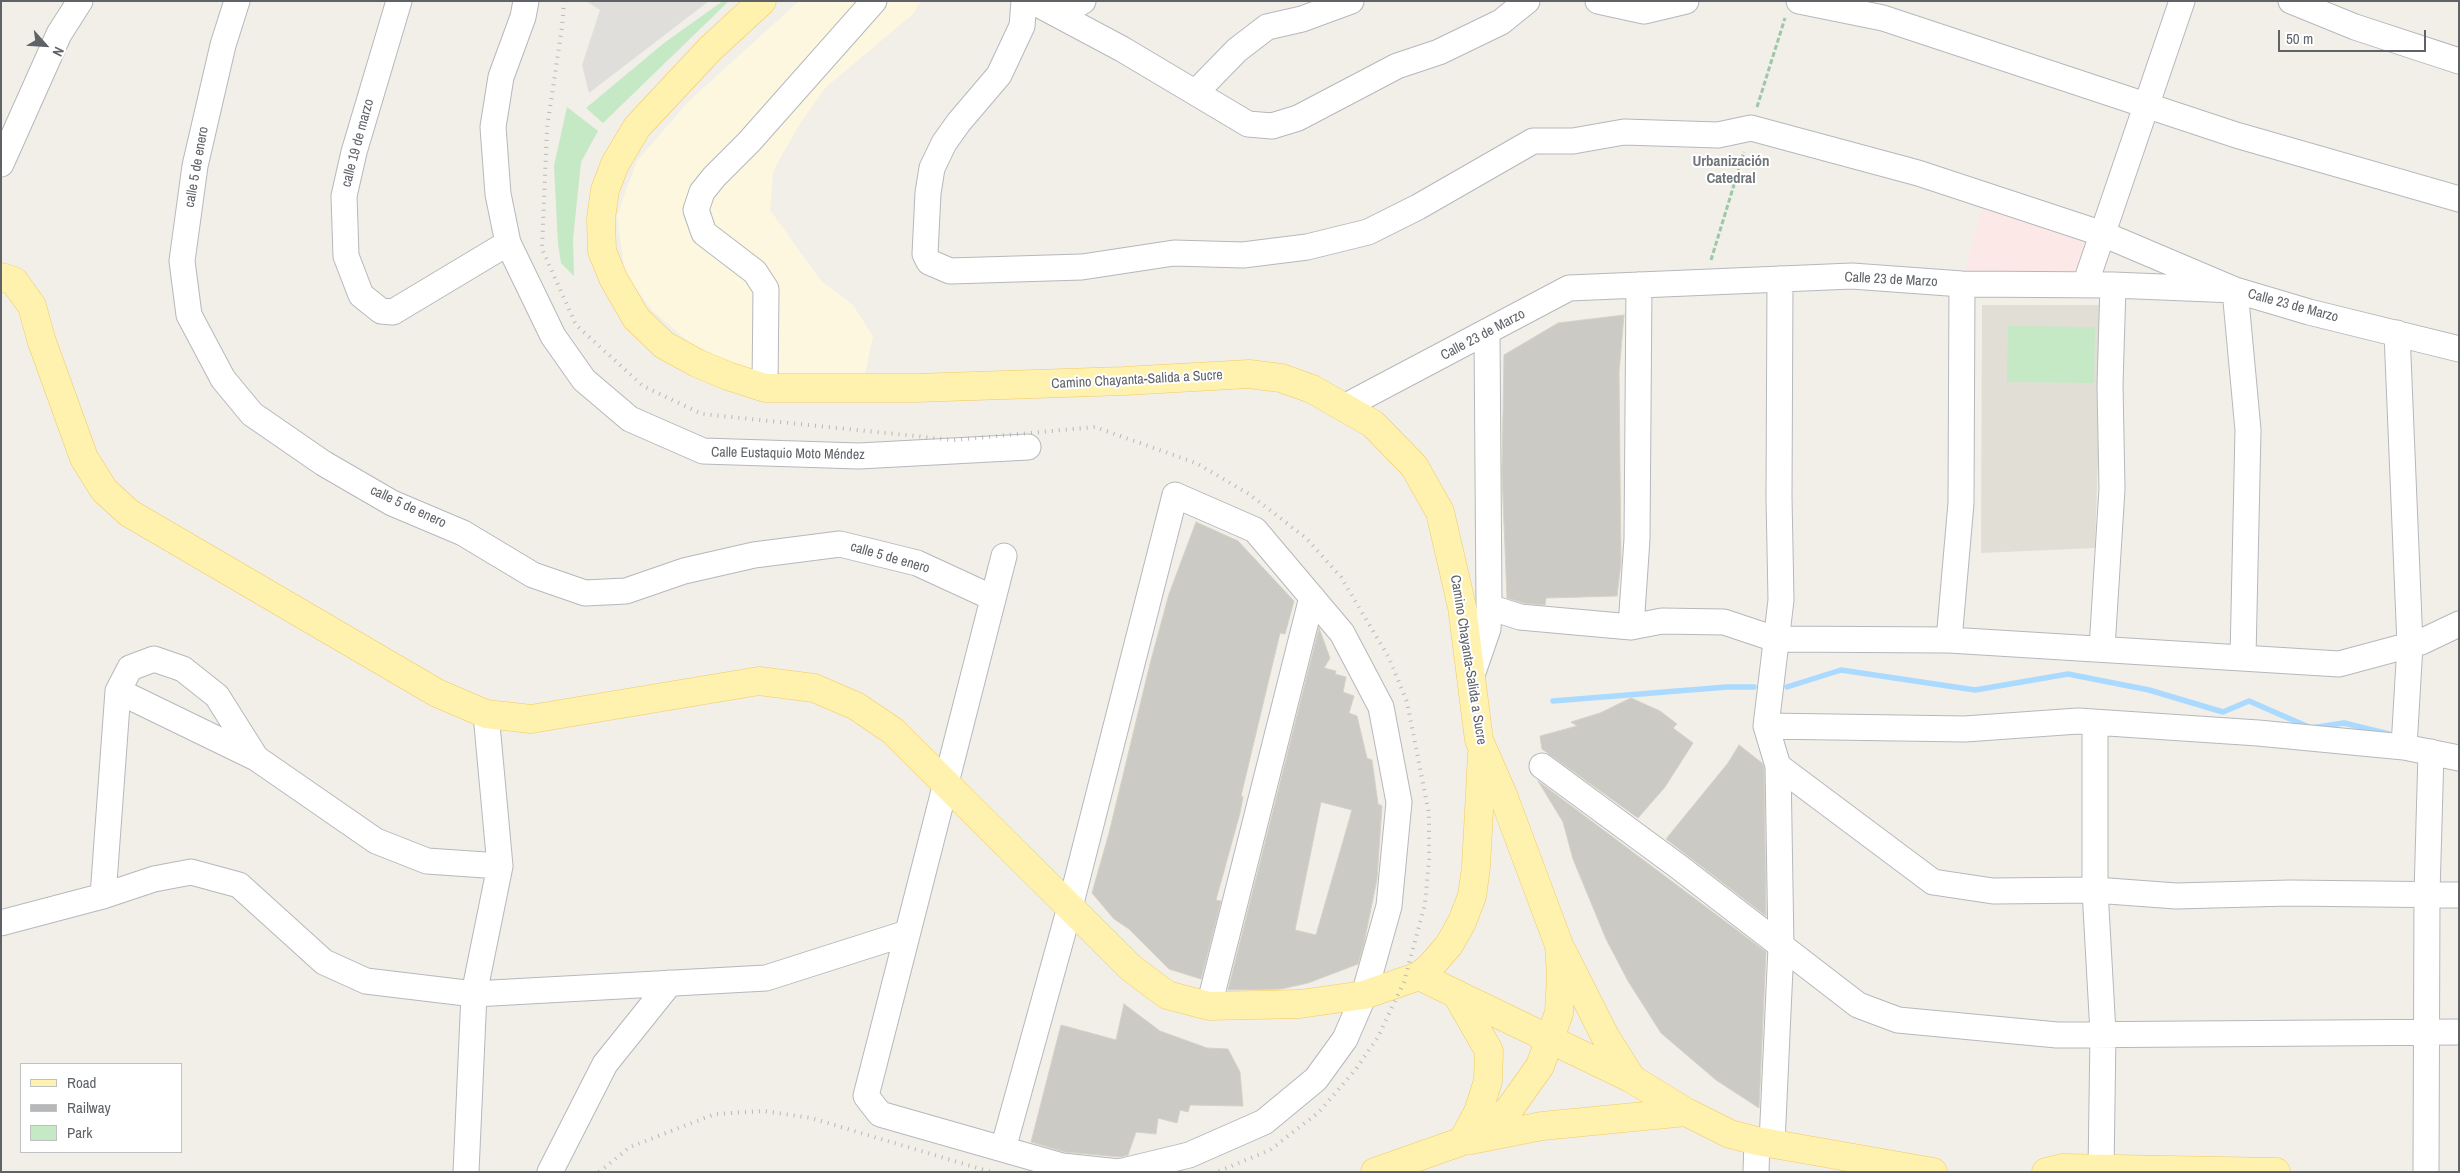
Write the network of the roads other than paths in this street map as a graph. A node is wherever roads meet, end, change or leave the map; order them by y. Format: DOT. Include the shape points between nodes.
graph roads {
  1 [pos="80,1"];
  2 [pos="237,1"];
  3 [pos="400,1"];
  4 [pos="526,1"];
  5 [pos="762,1"];
  6 [pos="874,1"];
  7 [pos="1024,1"];
  8 [pos="1032,1"];
  9 [pos="1083,1"];
  10 [pos="1351,1"];
  11 [pos="1527,1"];
  12 [pos="1598,1"];
  13 [pos="1686,1"];
  14 [pos="1799,1"];
  15 [pos="2182,1"];
  16 [pos="2291,1"];
  17 [pos="1060,15"];
  18 [pos="2459,61"];
  19 [pos="1196,92"];
  20 [pos="2146,107"];
  21 [pos="1,164"];
  22 [pos="2459,199"];
  23 [pos="2103,234"];
  24 [pos="508,243"];
  25 [pos="1,277"];
  26 [pos="1780,279"];
  27 [pos="1962,284"];
  28 [pos="1639,285"];
  29 [pos="2085,285"];
  30 [pos="2113,285"];
  31 [pos="2235,290"];
  32 [pos="2397,333"];
  33 [pos="1487,334"];
  34 [pos="2459,349"];
  35 [pos="765,388"];
  36 [pos="1344,407"];
  37 [pos="1028,447"];
  38 [pos="1004,556"];
  39 [pos="1312,597"];
  40 [pos="993,598"];
  41 [pos="1489,607"];
  42 [pos="2459,624"];
  43 [pos="1631,627"];
  44 [pos="1775,639"];
  45 [pos="1949,640"];
  46 [pos="2410,645"];
  47 [pos="2102,648"];
  48 [pos="2243,657"];
  49 [pos="1472,675"];
  50 [pos="118,691"];
  51 [pos="486,714"];
  52 [pos="2096,722"];
  53 [pos="1766,726"];
  54 [pos="1479,740"];
  55 [pos="2404,746"];
  56 [pos="2431,752"];
  57 [pos="256,758"];
  58 [pos="2459,758"];
  59 [pos="1542,766"];
  60 [pos="1778,766"];
  61 [pos="945,782"];
  62 [pos="500,866"];
  63 [pos="2095,890"];
  64 [pos="2427,894"];
  65 [pos="2459,895"];
  66 [pos="103,896"];
  67 [pos="1070,907"];
  68 [pos="1,923"];
  69 [pos="907,933"];
  70 [pos="1559,946"];
  71 [pos="1781,947"];
  72 [pos="1420,976"];
  73 [pos="670,983"];
  74 [pos="474,994"];
  75 [pos="1364,995"];
  76 [pos="1458,995"];
  77 [pos="1209,1006"];
  78 [pos="2428,1032"];
  79 [pos="2459,1032"];
  80 [pos="2103,1034"];
  81 [pos="1551,1038"];
  82 [pos="1632,1079"];
  83 [pos="1686,1112"];
  84 [pos="1462,1141"];
  85 [pos="1765,1142"];
  86 [pos="1004,1149"];
  87 [pos="2101,1170"];
  88 [pos="466,1172"];
  89 [pos="550,1172"];
  90 [pos="1375,1172"];
  91 [pos="1756,1172"];
  92 [pos="1933,1172"];
  93 [pos="2046,1172"];
  94 [pos="2276,1172"];
  95 [pos="2426,1172"];
  1 -- 21 [label="street" via="60,34"];
  2 -- 40 [label="street, calle 5 de enero" via="223,45 195,166 182,261 189,315 223,379 252,414 323,463 392,502 463,533 533,575 585,593 626,591 684,571 754,555 840,544 917,563"];
  3 -- 24 [label="street, calle 19 de marzo" via="354,152 344,196 346,256 361,295 381,311 393,312"];
  4 -- 24 [label="street, Calle Eustaquio Moto Méndez" via="501,77 493,127 498,194"];
  5 -- 35 [label="main road, Camino Chayanta-Salida a Sucre" via="710,49 637,127 604,190 601,218 602,251 636,318 664,345 697,363"];
  6 -- 35 [label="street" via="714,177 702,192 696,210 704,233 756,272 766,289"];
  7 -- 23 [label="street" via="1022,26 999,75 954,129 932,168 925,254 929,262 950,271 1082,267 1174,253 1242,255 1307,247 1368,232 1533,141 1573,141 1624,132 1718,135 1751,128 1918,173"];
  8 -- 17 [label="street"];
  9 -- 17 [label="street"];
  10 -- 19 [label="street" via="1302,19 1267,27 1237,50"];
  11 -- 19 [label="street" via="1501,22 1483,31 1439,52 1397,66 1298,118 1272,126 1248,124"];
  12 -- 13 [label="street" via="1644,11"];
  14 -- 20 [label="street" via="1883,18"];
  15 -- 20 [label="street"];
  16 -- 18 [label="street" via="2355,27"];
  17 -- 19 [label="street"];
  20 -- 22 [label="street" via="2331,164"];
  20 -- 23 [label="street"];
  23 -- 29 [label="street"];
  23 -- 31 [label="street"];
  24 -- 37 [label="street, Calle Eustaquio Moto Méndez" via="553,336 584,380 630,419 702,452 859,456"];
  25 -- 51 [label="main road" via="14,281 32,306 84,458 104,490 129,513 437,693"];
  26 -- 27 [label="street, Calle 23 de Marzo" via="1852,276"];
  26 -- 28 [label="street, Calle 23 de Marzo"];
  26 -- 44 [label="street" via="1781,600"];
  27 -- 29 [label="street, Calle 23 de Marzo"];
  27 -- 45 [label="street" via="1960,503"];
  28 -- 33 [label="street, Calle 23 de Marzo" via="1569,288"];
  28 -- 43 [label="street" via="1637,539"];
  29 -- 30 [label="street, Calle 23 de Marzo"];
  30 -- 31 [label="street, Calle 23 de Marzo"];
  30 -- 47 [label="street" via="2110,385 2112,489"];
  31 -- 32 [label="street, Calle 23 de Marzo"];
  31 -- 48 [label="street" via="2248,430"];
  32 -- 34 [label="street, Calle 23 de Marzo"];
  32 -- 46 [label="street"];
  33 -- 36 [label="street, Calle 23 de Marzo"];
  33 -- 41 [label="street"];
  35 -- 36 [label="main road, Camino Chayanta-Salida a Sucre" via="916,388 1249,374 1281,378 1312,389"];
  36 -- 49 [label="main road, Camino Chayanta-Salida a Sucre" via="1373,424 1397,446 1414,466 1440,512 1462,607"];
  38 -- 40 [label="street"];
  39 -- 67 [label="street" via="1255,530 1175,494"];
  39 -- 75 [label="street" via="1342,633 1381,707 1399,802 1389,906"];
  39 -- 77 [label="street"];
  40 -- 61 [label="street"];
  41 -- 43 [label="street" via="1520,617"];
  41 -- 49 [label="street" via="1488,630"];
  42 -- 46 [label="street"];
  43 -- 44 [label="street" via="1662,621 1724,622"];
  44 -- 45 [label="street"];
  44 -- 53 [label="street"];
  45 -- 47 [label="street"];
  46 -- 48 [label="street" via="2339,664"];
  46 -- 55 [label="street"];
  47 -- 48 [label="street"];
  49 -- 54 [label="main road, Camino Chayanta-Salida a Sucre"];
  50 -- 57 [label="street"];
  50 -- 57 [label="street" via="130,668 154,659 183,668 216,696"];
  50 -- 66 [label="street"];
  51 -- 61 [label="main road" via="531,718 759,681 814,688 856,706 893,731"];
  51 -- 62 [label="street"];
  52 -- 53 [label="street" via="1965,729"];
  52 -- 55 [label="street"];
  52 -- 63 [label="street"];
  53 -- 60 [label="street"];
  54 -- 70 [label="main road, Camino Chayanta-Salida a Sucre"];
  54 -- 72 [label="main road" via="1482,751 1472,896 1449,945"];
  55 -- 56 [label="street"];
  56 -- 58 [label="street"];
  56 -- 64 [label="street"];
  57 -- 62 [label="street" via="376,841 427,861"];
  59 -- 71 [label="street"];
  60 -- 63 [label="street" via="1932,882 1993,891"];
  60 -- 71 [label="street"];
  61 -- 67 [label="main road"];
  61 -- 69 [label="street"];
  62 -- 74 [label="street"];
  63 -- 64 [label="street" via="2176,896"];
  63 -- 80 [label="street"];
  64 -- 65 [label="street"];
  64 -- 78 [label="street"];
  66 -- 68 [label="street"];
  66 -- 74 [label="street" via="154,879 191,872 239,885 324,962 366,981"];
  67 -- 77 [label="main road" via="1131,968 1167,995"];
  67 -- 86 [label="street"];
  69 -- 73 [label="street" via="766,978"];
  69 -- 86 [label="street" via="866,1096 880,1114"];
  70 -- 81 [label="main road, Camino Chayanta-Salida a Sucre" via="1558,1013"];
  70 -- 82 [label="main road" via="1606,1038"];
  71 -- 80 [label="street" via="1858,1005 1898,1020 2057,1035"];
  71 -- 85 [label="street"];
  72 -- 75 [label="main road"];
  72 -- 76 [label="main road"];
  73 -- 74 [label="street"];
  73 -- 89 [label="street" via="605,1064"];
  74 -- 88 [label="street"];
  75 -- 77 [label="main road" via="1300,1004"];
  75 -- 86 [label="street" via="1345,1039 1316,1079 1264,1122 1189,1155 1119,1172 1062,1166"];
  76 -- 81 [label="main road"];
  76 -- 84 [label="main road" via="1489,1051 1488,1081 1478,1112"];
  78 -- 79 [label="street"];
  78 -- 80 [label="street"];
  78 -- 95 [label="street"];
  80 -- 87 [label="street"];
  81 -- 82 [label="main road"];
  81 -- 84 [label="main road, Camino Chayanta-Salida a Sucre" via="1540,1066 1508,1111"];
  82 -- 83 [label="main road"];
  83 -- 84 [label="main road" via="1542,1126"];
  83 -- 85 [label="main road" via="1730,1134"];
  84 -- 90 [label="main road"];
  85 -- 91 [label="street"];
  85 -- 92 [label="main road"];
  87 -- 93 [label="main road" via="2062,1168"];
  87 -- 94 [label="main road"];
}
